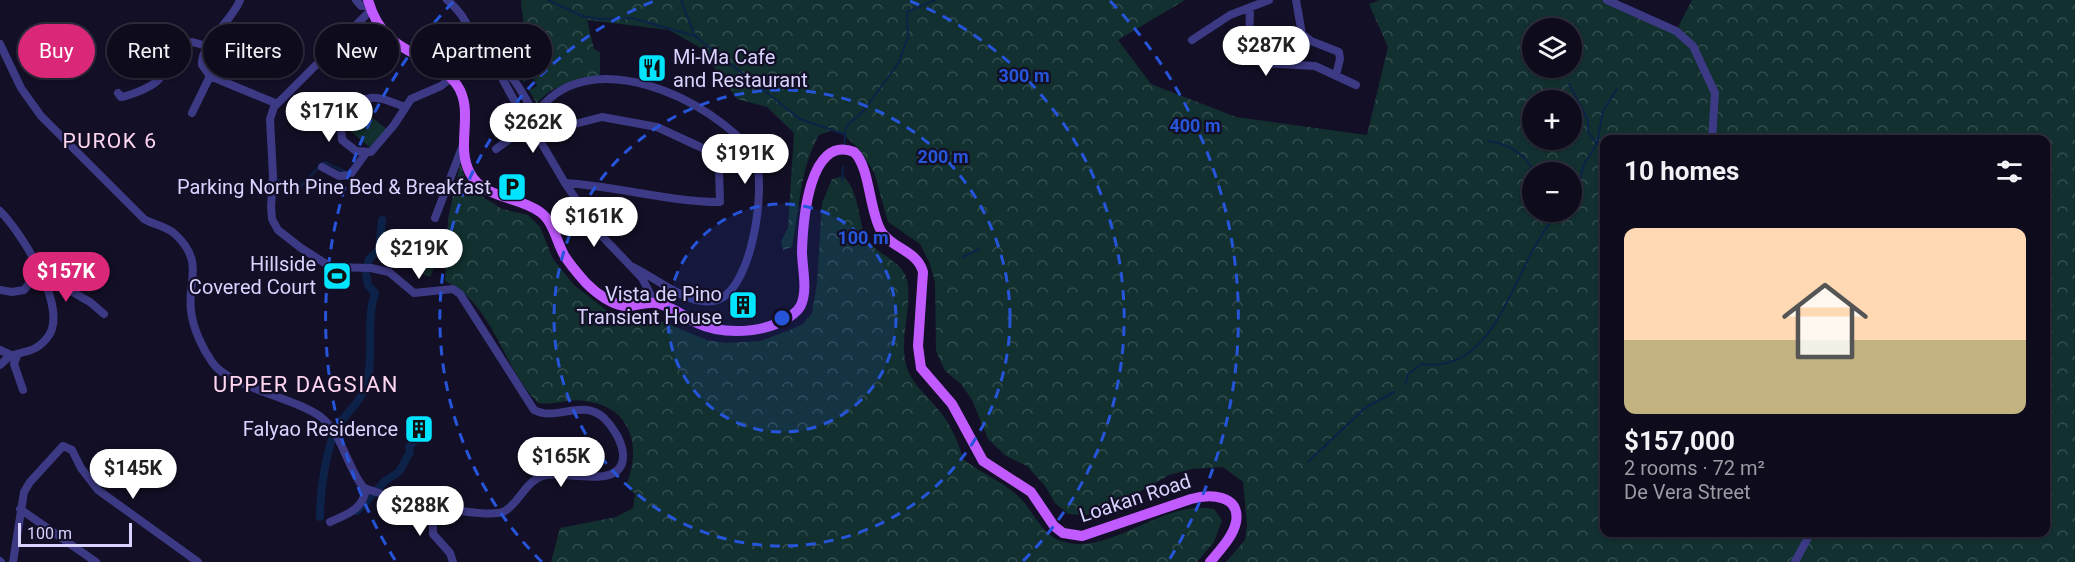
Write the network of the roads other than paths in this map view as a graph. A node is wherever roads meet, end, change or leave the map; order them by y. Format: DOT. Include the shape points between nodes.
graph roads {
  1 [pos="240,0"];
  2 [pos="356,0"];
  3 [pos="447,0"];
  4 [pos="1269,0"];
  5 [pos="1296,0"];
  6 [pos="1607,0"];
  7 [pos="370,5"];
  8 [pos="1250,8"];
  9 [pos="225,24"];
  10 [pos="468,24"];
  11 [pos="1192,40"];
  12 [pos="0,44"];
  13 [pos="203,45"];
  14 [pos="411,51"];
  15 [pos="1336,75"];
  16 [pos="209,78"];
  17 [pos="215,78"];
  18 [pos="451,78"];
  19 [pos="502,78"];
  20 [pos="513,78"];
  21 [pos="1356,85"];
  22 [pos="118,93"];
  23 [pos="275,103"];
  24 [pos="405,107"];
  25 [pos="192,113"];
  26 [pos="535,116"];
  27 [pos="528,126"];
  28 [pos="536,134"];
  29 [pos="1712,135"];
  30 [pos="464,141"];
  31 [pos="496,149"];
  32 [pos="366,153"];
  33 [pos="322,166"];
  34 [pos="565,183"];
  35 [pos="0,211"];
  36 [pos="435,218"];
  37 [pos="633,267"];
  38 [pos="38,272"];
  39 [pos="0,290"];
  40 [pos="655,303"];
  41 [pos="104,314"];
  42 [pos="0,350"];
  43 [pos="14,356"];
  44 [pos="0,365"];
  45 [pos="23,390"];
  46 [pos="366,489"];
  47 [pos="433,506"];
  48 [pos="20,509"];
  49 [pos="330,522"];
  50 [pos="1809,537"];
  51 [pos="13,562"];
  52 [pos="96,562"];
  53 [pos="198,562"];
  54 [pos="453,562"];
  55 [pos="1210,562"];
  56 [pos="1795,562"];
  1 -- 9 [label="street"];
  2 -- 7 [label="street" via="361,6"];
  3 -- 10 [label="street"];
  4 -- 8 [label="street"];
  5 -- 15 [label="street" via="1302,34 1339,51"];
  6 -- 29 [label="street" via="1676,31 1693,46 1715,93"];
  7 -- 14 [label="main road, Loakan Road" via="376,21 392,40"];
  7 -- 23 [label="street"];
  8 -- 11 [label="street" via="1220,21"];
  8 -- 15 [label="street" via="1252,59 1309,65"];
  12 -- 46 [label="street" via="21,88 46,121 144,219 178,236 193,262 193,319 213,363 233,378 321,417 335,433"];
  13 -- 22 [label="street" via="192,42 182,46 158,82 126,96"];
  15 -- 21 [label="street"];
  16 -- 25 [label="street"];
  17 -- 23 [label="street"];
  18 -- 24 [label="street" via="416,96"];
  18 -- 30 [label="main road, Loakan Road" via="463,98"];
  19 -- 27 [label="street"];
  20 -- 26 [label="street"];
  23 -- 47 [label="street" via="270,119 271,207 272,219 282,234 331,267 388,272 414,293 453,290 460,294 530,406 543,413 582,408 596,412 612,428 622,450 622,464 613,474 543,476 499,514"];
  24 -- 32 [label="street" via="379,145"];
  24 -- 32 [label="street" via="372,96 360,102 341,124 342,140 356,151"];
  26 -- 28 [label="street"];
  26 -- 37 [label="street" via="549,97 572,85 599,79 637,83 670,93 699,108 725,125 755,156 759,220 741,277 730,293 704,302"];
  27 -- 28 [label="street"];
  27 -- 31 [label="street"];
  28 -- 34 [label="street"];
  28 -- 34 [label="street" via="603,117 657,128 711,152 719,168 720,202"];
  30 -- 36 [label="street"];
  30 -- 40 [label="main road, Loakan Road" via="465,163 475,181 548,219 564,255 588,285 624,306"];
  32 -- 33 [label="street" via="350,175 339,176"];
  34 -- 37 [label="street" via="613,250"];
  35 -- 38 [label="street" via="17,228"];
  37 -- 40 [label="street"];
  38 -- 39 [label="street" via="24,290"];
  38 -- 41 [label="street"];
  38 -- 43 [label="street" via="52,300 51,332 43,343"];
  40 -- 55 [label="main road, Loakan Road" via="721,330 775,324 795,313 804,296 802,252 814,178 825,155 844,149 854,152 861,162 884,236 921,265 919,361 926,376 952,404 983,461 1031,492 1054,526 1073,536 1095,533 1191,498 1221,496 1233,507 1236,522"];
  42 -- 43 [label="street"];
  43 -- 44 [label="street"];
  43 -- 45 [label="street"];
  46 -- 47 [label="street"];
  46 -- 49 [label="street" via="359,508"];
  47 -- 54 [label="street" via="433,534"];
  48 -- 51 [label="street"];
  48 -- 52 [label="street"];
  48 -- 53 [label="street" via="30,482 59,448 68,447 98,490"];
  50 -- 56 [label="street"];
}
